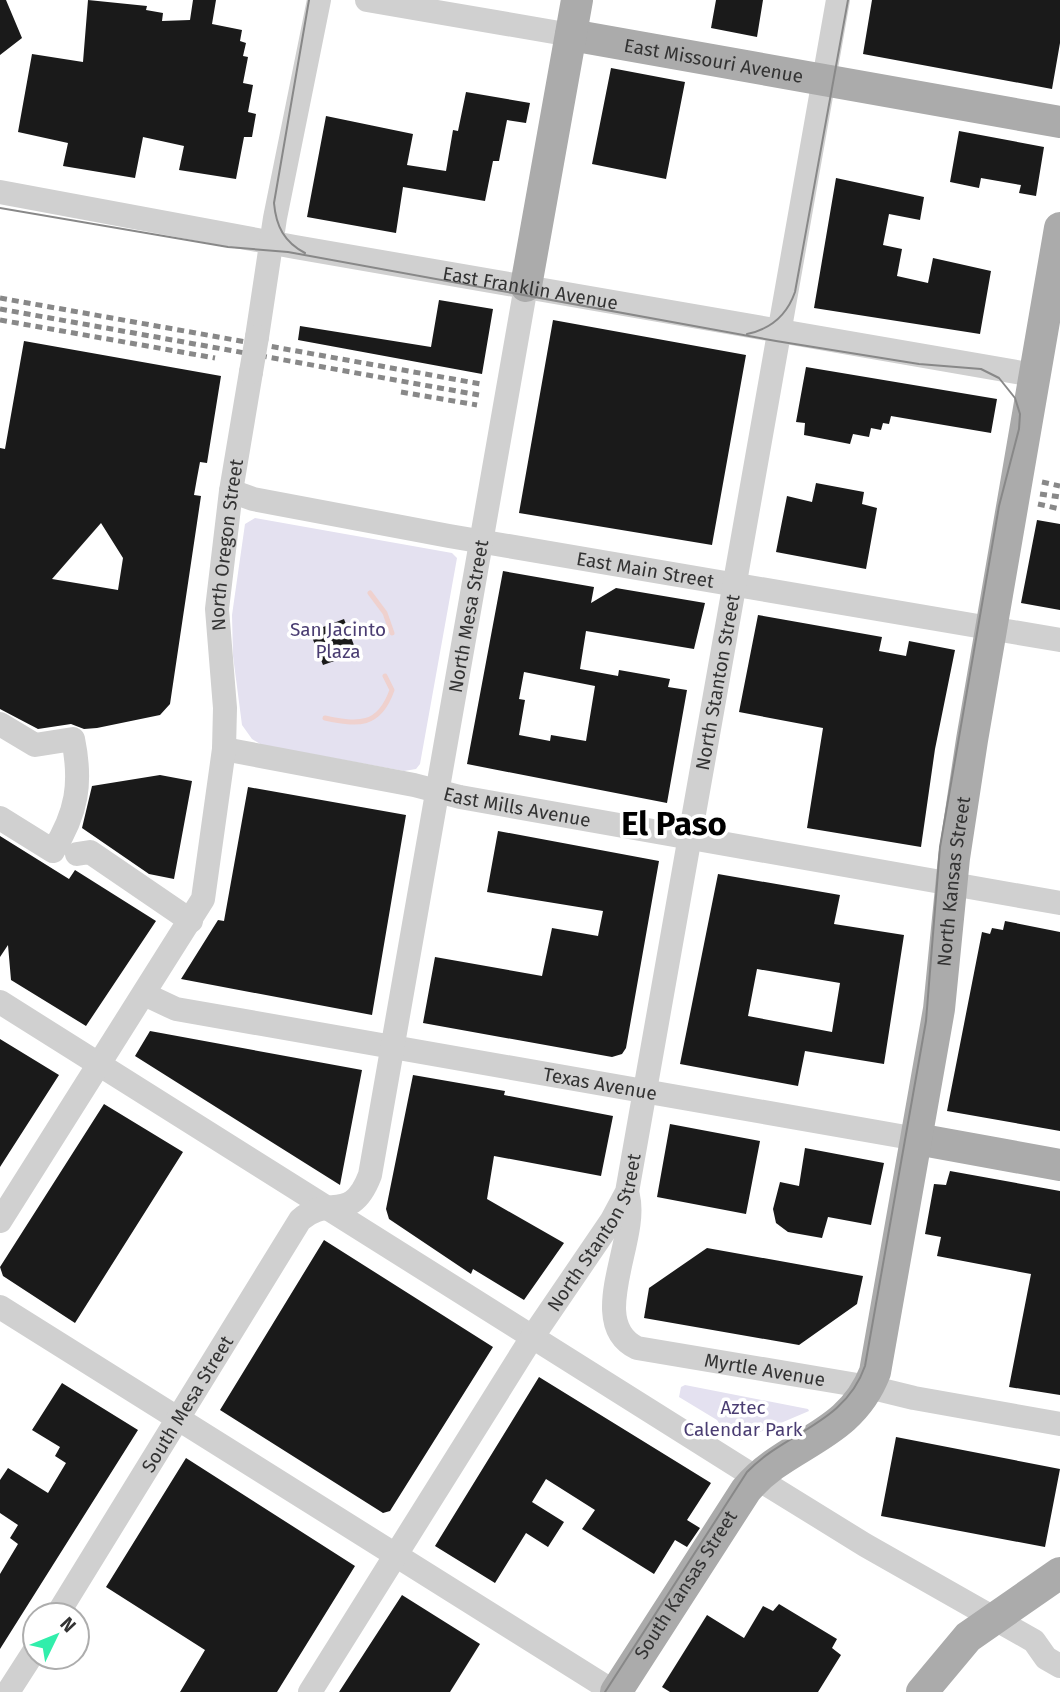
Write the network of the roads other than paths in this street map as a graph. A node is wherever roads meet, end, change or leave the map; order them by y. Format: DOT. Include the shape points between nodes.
graph roads {
  1 [pos="319,0"];
  2 [pos="367,0"];
  3 [pos="577,0"];
  4 [pos="838,0"];
  5 [pos="571,35"];
  6 [pos="824,79"];
  7 [pos="1060,122"];
  8 [pos="0,192"];
  9 [pos="1060,228"];
  10 [pos="273,242"];
  11 [pos="526,286"];
  12 [pos="777,331"];
  13 [pos="1047,377"];
  14 [pos="231,491"];
  15 [pos="480,541"];
  16 [pos="736,586"];
  17 [pos="992,628"];
  18 [pos="1060,640"];
  19 [pos="0,724"];
  20 [pos="224,749"];
  21 [pos="437,791"];
  22 [pos="0,818"];
  23 [pos="691,837"];
  24 [pos="77,854"];
  25 [pos="952,884"];
  26 [pos="1060,903"];
  27 [pos="191,921"];
  28 [pos="144,994"];
  29 [pos="0,1002"];
  30 [pos="393,1046"];
  31 [pos="99,1065"];
  32 [pos="646,1091"];
  33 [pos="917,1139"];
  34 [pos="1060,1165"];
  35 [pos="627,1192"];
  36 [pos="330,1209"];
  37 [pos="0,1221"];
  38 [pos="0,1307"];
  39 [pos="531,1339"];
  40 [pos="869,1387"];
  41 [pos="178,1419"];
  42 [pos="1060,1424"];
  43 [pos="756,1478"];
  44 [pos="396,1555"];
  45 [pos="1060,1573"];
  46 [pos="66,1601"];
  47 [pos="995,1619"];
  48 [pos="1034,1642"];
  49 [pos="1060,1648"];
  50 [pos="1060,1666"];
  51 [pos="22,1671"];
  52 [pos="8,1692"];
  53 [pos="310,1692"];
  54 [pos="615,1692"];
  55 [pos="922,1692"];
  1 -- 10 [label="street, North Oregon Street"];
  2 -- 5 [label="street, East Missouri Avenue"];
  3 -- 5 [label="main road, North Mesa Street"];
  4 -- 6 [label="street, North Stanton Street"];
  5 -- 6 [label="main road, East Missouri Avenue"];
  5 -- 11 [label="main road, North Mesa Street"];
  6 -- 7 [label="main road, East Missouri Avenue"];
  6 -- 12 [label="street, North Stanton Street"];
  8 -- 10 [label="street, East Franklin Avenue"];
  9 -- 13 [label="main road, North Kansas Street"];
  10 -- 11 [label="street, East Franklin Avenue"];
  10 -- 14 [label="street, North Oregon Street, bridge"];
  11 -- 12 [label="street, East Franklin Avenue"];
  11 -- 15 [label="street, North Mesa Street"];
  12 -- 13 [label="street, East Franklin Avenue"];
  12 -- 16 [label="street, North Stanton Street"];
  13 -- 17 [label="main road, North Kansas Street"];
  14 -- 15 [label="street, East Main Street" via="253,499"];
  14 -- 20 [label="street, North Oregon Street" via="217,609"];
  15 -- 16 [label="street, East Main Street"];
  15 -- 21 [label="street, North Mesa Street"];
  16 -- 17 [label="street, East Main Street"];
  16 -- 23 [label="street, North Stanton Street"];
  17 -- 18 [label="street, East Main Street"];
  17 -- 25 [label="main road, North Kansas Street"];
  19 -- 22 [label="street" via="35,745 73,739 78,774 71,820 53,851"];
  20 -- 21 [label="street, East Mills Avenue"];
  20 -- 27 [label="street, North Oregon Street" via="203,899"];
  21 -- 23 [label="street, East Mills Avenue"];
  21 -- 30 [label="street, North Mesa Street"];
  23 -- 25 [label="street, East Mills Avenue"];
  23 -- 32 [label="street, North Stanton Street"];
  24 -- 27 [label="street" via="90,852"];
  25 -- 26 [label="street, East Mills Avenue"];
  25 -- 33 [label="main road, North Kansas Street" via="943,988"];
  27 -- 28 [label="street, North Oregon Street"];
  28 -- 30 [label="street, Texas Avenue" via="176,1009"];
  28 -- 31 [label="street, North Oregon Street"];
  29 -- 31 [label="street"];
  30 -- 32 [label="street, Texas Avenue"];
  30 -- 36 [label="street, North Mesa Street" via="364,1192 353,1203"];
  31 -- 36 [label="street"];
  31 -- 37 [label="street, North Oregon Street"];
  32 -- 33 [label="street, Texas Avenue"];
  32 -- 35 [label="street, North Stanton Street"];
  33 -- 34 [label="main road, Texas Avenue"];
  33 -- 40 [label="main road, North Kansas Street"];
  35 -- 39 [label="street, North Stanton Street"];
  35 -- 40 [label="street, Myrtle Avenue" via="630,1206 613,1310 622,1339 637,1348"];
  36 -- 39 [label="street"];
  36 -- 41 [label="street, South Mesa Street" via="312,1211 300,1220"];
  38 -- 41 [label="street"];
  39 -- 43 [label="street"];
  39 -- 44 [label="street, North Stanton Street"];
  40 -- 42 [label="street, Myrtle Avenue"];
  40 -- 43 [label="main road, North Kansas Street" via="842,1421"];
  41 -- 44 [label="street"];
  41 -- 46 [label="street, South Mesa Street"];
  43 -- 47 [label="street"];
  43 -- 54 [label="main road, South Kansas Street"];
  44 -- 53 [label="street, North Stanton Street"];
  44 -- 54 [label="street"];
  45 -- 47 [label="main road"];
  47 -- 48 [label="street"];
  47 -- 55 [label="main road" via="968,1637"];
  48 -- 49 [label="street"];
  48 -- 50 [label="street" via="1046,1658"];
  51 -- 52 [label="street"];
}
